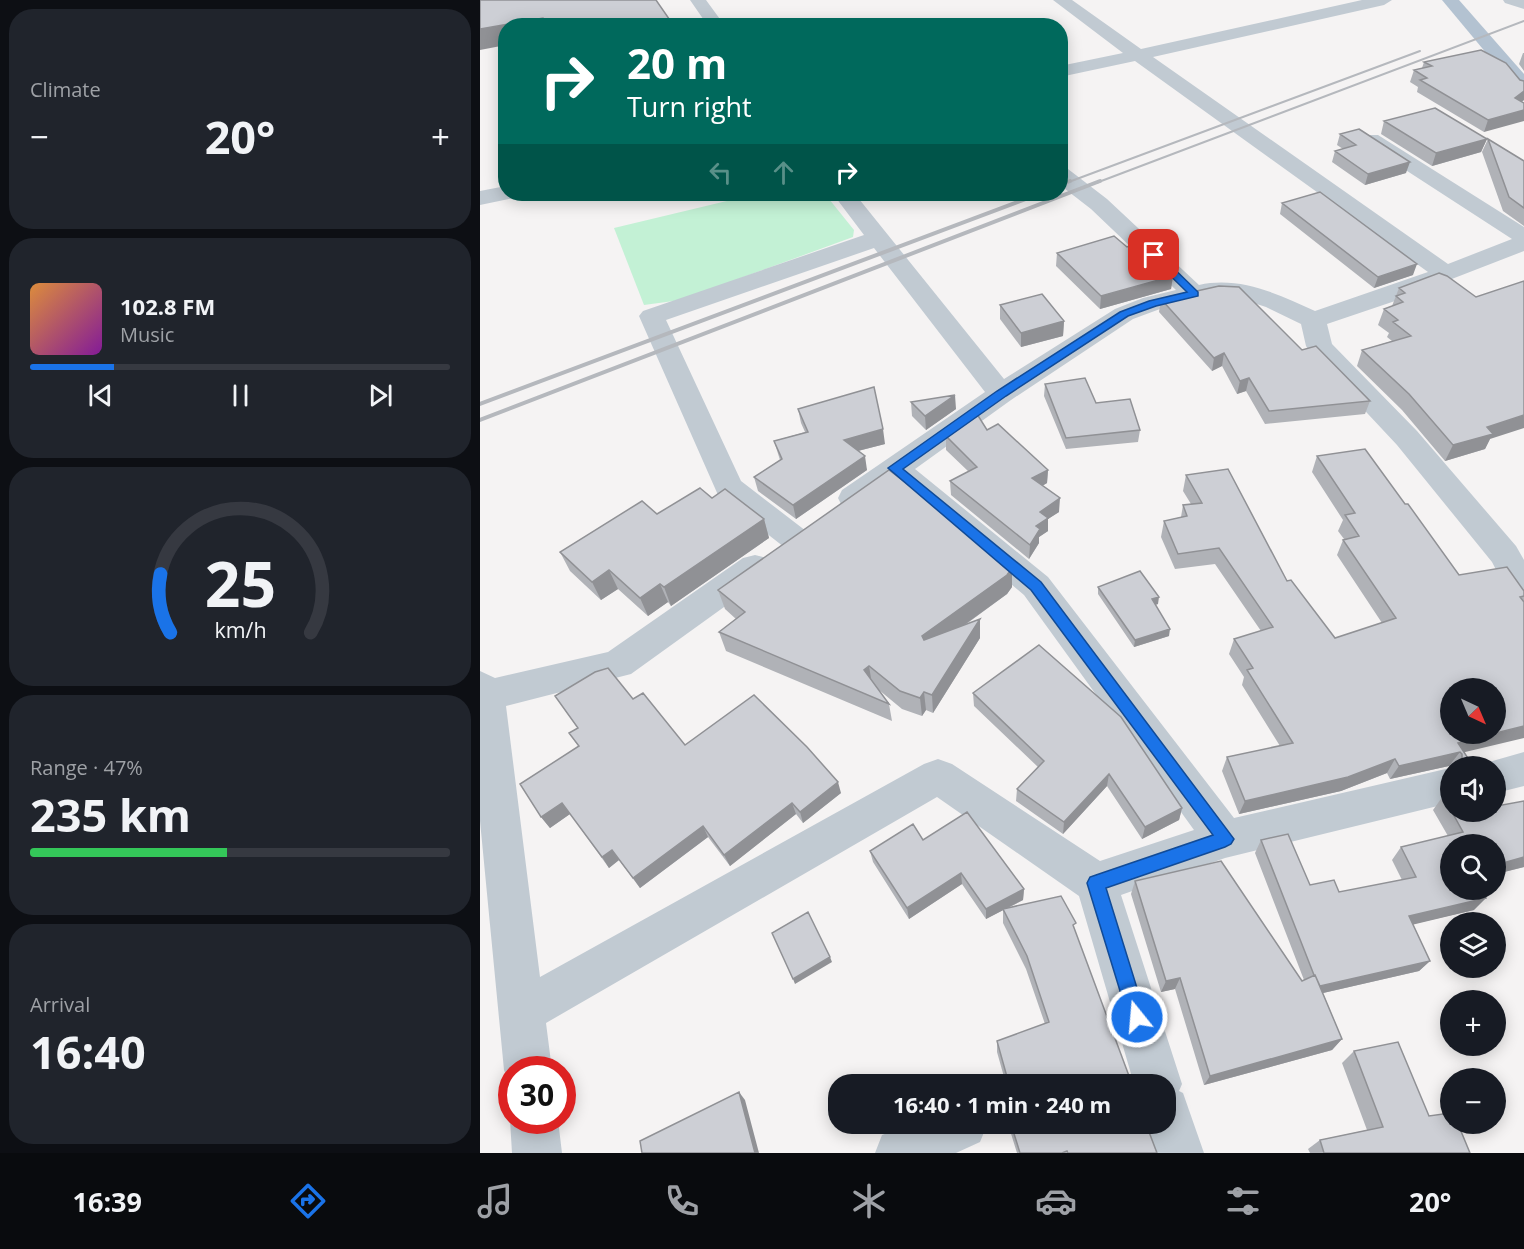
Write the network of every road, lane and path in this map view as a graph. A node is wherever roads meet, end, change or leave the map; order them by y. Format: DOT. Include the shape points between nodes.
graph roads {
  1 [pos="698,0"];
  2 [pos="1061,0"];
  3 [pos="1384,0"];
  4 [pos="1450,0"];
  5 [pos="1511,0"];
  6 [pos="1524,4"];
  7 [pos="711,18"];
  8 [pos="1137,55"];
  9 [pos="1068,70"];
  10 [pos="1524,84"];
  11 [pos="1362,133"];
  12 [pos="1068,180"];
  13 [pos="498,195"];
  14 [pos="480,198"];
  15 [pos="850,201"];
  16 [pos="1524,237"];
  17 [pos="879,238"];
  18 [pos="1524,243"];
  19 [pos="1444,272"];
  20 [pos="1194,294"];
  21 [pos="1313,320"];
  22 [pos="1002,394"];
  23 [pos="895,468"];
  24 [pos="795,539"];
  25 [pos="1524,592"];
  26 [pos="482,693"];
  27 [pos="1524,769"];
  28 [pos="1506,774"];
  29 [pos="1440,788"];
  30 [pos="1225,839"];
  31 [pos="1096,883"];
  32 [pos="521,1012"];
  33 [pos="526,1056"];
  34 [pos="1155,1074"];
  35 [pos="535,1134"];
  36 [pos="943,1134"];
  37 [pos="1173,1134"];
  38 [pos="537,1153"];
  39 [pos="900,1153"];
  40 [pos="1179,1153"];
  1 -- 7 [label="street"];
  2 -- 8 [label="street"];
  3 -- 8 [label="street"];
  4 -- 10 [label="main road"];
  5 -- 6 [label="street"];
  8 -- 9 [label="street"];
  8 -- 19 [label="street"];
  11 -- 16 [label="street"];
  12 -- 20 [label="street" via="1099,204"];
  13 -- 14 [label="street"];
  15 -- 17 [label="street"];
  17 -- 22 [label="street"];
  17 -- 24 [label="street" via="652,316 729,487"];
  18 -- 19 [label="street"];
  19 -- 21 [label="street"];
  20 -- 21 [label="street" via="1234,289"];
  20 -- 22 [label="street" via="1124,314"];
  21 -- 25 [label="street" via="1319,346 1407,438 1505,555"];
  22 -- 23 [label="street"];
  23 -- 24 [label="street"];
  23 -- 30 [label="street" via="1036,586"];
  24 -- 26 [label="street" via="618,664"];
  26 -- 32 [label="street"];
  27 -- 28 [label="street"];
  29 -- 30 [label="street"];
  30 -- 31 [label="street"];
  31 -- 32 [label="street" via="938,776"];
  31 -- 34 [label="street"];
  32 -- 33 [label="street"];
  35 -- 38 [label="street"];
  36 -- 39 [label="street"];
  37 -- 40 [label="street"];
}
